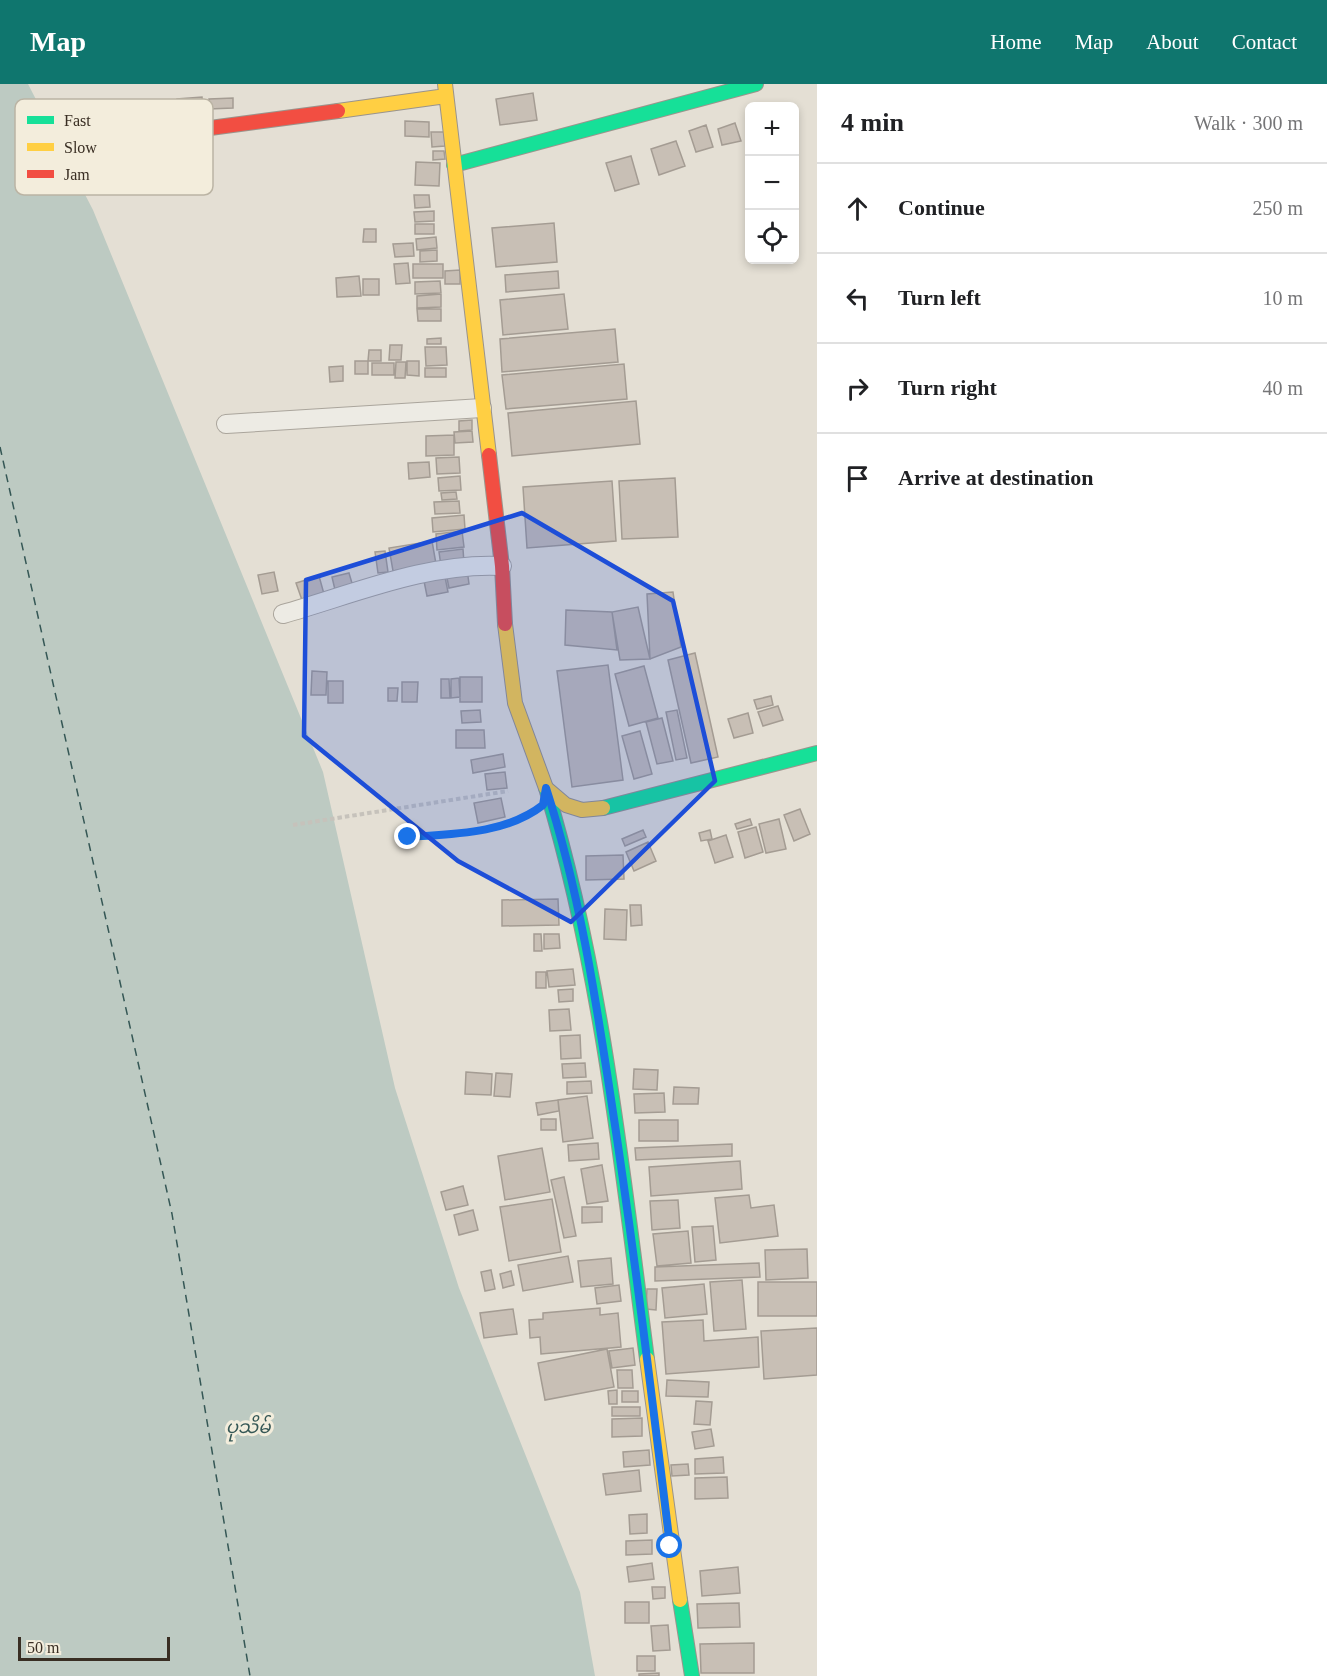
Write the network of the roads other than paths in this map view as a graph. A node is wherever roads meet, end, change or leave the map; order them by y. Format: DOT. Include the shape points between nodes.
graph roads {
  1 [pos="756,84"];
  2 [pos="446,90"];
  3 [pos="213,127"];
  4 [pos="454,165"];
  5 [pos="482,408"];
  6 [pos="226,424"];
  7 [pos="502,566"];
  8 [pos="283,614"];
  9 [pos="817,753"];
  10 [pos="546,788"];
  11 [pos="692,1676"];
  1 -- 4 [label="street"];
  2 -- 3 [label="street"];
  2 -- 4 [label="street"];
  4 -- 5 [label="street"];
  5 -- 6 [label="street"];
  5 -- 7 [label="street"];
  7 -- 8 [label="street" via="438,570"];
  7 -- 10 [label="street" via="506,642 515,703"];
  9 -- 10 [label="street" via="617,806 582,810 566,805"];
  10 -- 11 [label="street" via="563,841 591,965 670,1546"];
}
